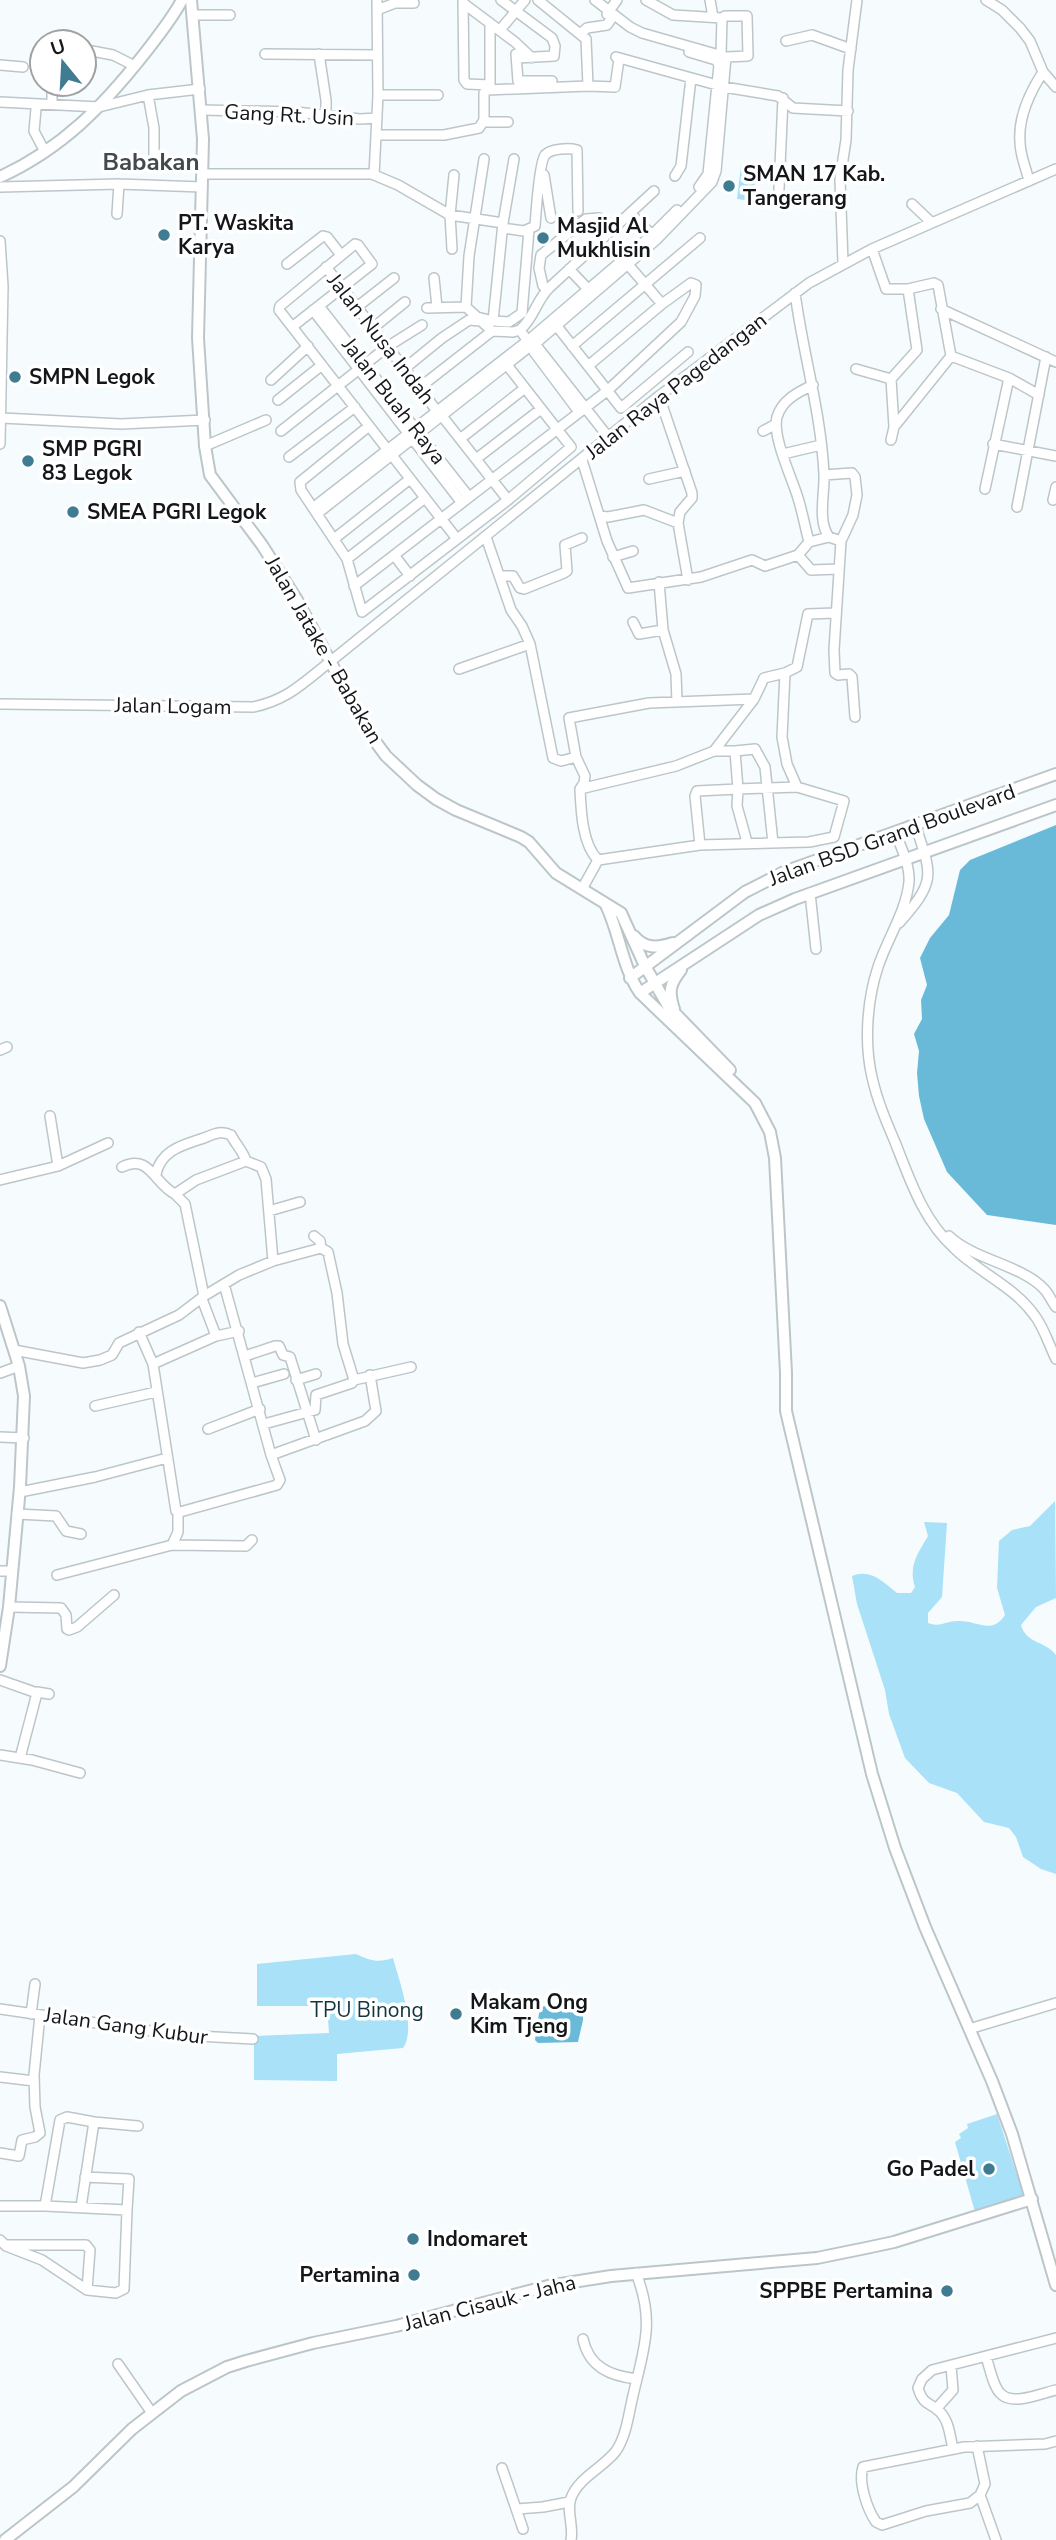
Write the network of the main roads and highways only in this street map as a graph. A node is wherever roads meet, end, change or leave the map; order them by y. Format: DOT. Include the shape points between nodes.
graph roads {
  1 [pos="182,0"];
  2 [pos="191,0"];
  3 [pos="0,177"];
  4 [pos="1056,774"];
  5 [pos="1056,805"];
  6 [pos="606,905"];
  7 [pos="631,931"];
  8 [pos="679,941"];
  9 [pos="687,962"];
  10 [pos="645,967"];
  11 [pos="630,978"];
  12 [pos="655,983"];
  13 [pos="640,993"];
  14 [pos="675,1013"];
  15 [pos="748,1097"];
  16 [pos="0,1306"];
  17 [pos="1,1651"];
  18 [pos="0,1666"];
  19 [pos="1032,2199"];
  20 [pos="1056,2285"];
  21 [pos="5,2540"];
  1 -- 3 [label="main road" via="99,107 62,141"];
  2 -- 6 [label="main road, Jalan Jatake - Babakan" via="202,110 198,338 210,475 297,600 386,756 417,785 456,810 529,842 556,873"];
  4 -- 8 [label="main road, Jalan BSD Grand Boulevard" via="784,872 745,892"];
  5 -- 9 [label="main road, Jalan BSD Grand Boulevard" via="810,893 760,915"];
  6 -- 7 [label="main road, Jalan Jatake - Babakan" via="621,913"];
  6 -- 11 [label="main road"];
  7 -- 8 [label="main road" via="649,947"];
  7 -- 10 [label="main road"];
  8 -- 10 [label="main road, Jalan BSD Grand Boulevard"];
  9 -- 12 [label="main road, Jalan BSD Grand Boulevard"];
  9 -- 14 [label="main road" via="669,990"];
  10 -- 11 [label="main road, Jalan BSD Grand Boulevard"];
  10 -- 12 [label="main road"];
  11 -- 13 [label="main road"];
  12 -- 13 [label="main road, Jalan BSD Grand Boulevard"];
  12 -- 14 [label="main road"];
  13 -- 15 [label="main road"];
  14 -- 15 [label="main road" via="731,1072"];
  15 -- 19 [label="main road" via="770,1132 775,1158 786,1411 872,1774 895,1848 1012,2134"];
  16 -- 17 [label="main road" via="24,1396 20,1493"];
  17 -- 18 [label="main road"];
  19 -- 20 [label="main road"];
  19 -- 21 [label="main road, Jalan Cisauk - Jaha" via="894,2242 830,2256 636,2273 548,2287 246,2361 193,2384 152,2413 73,2487"];
}
